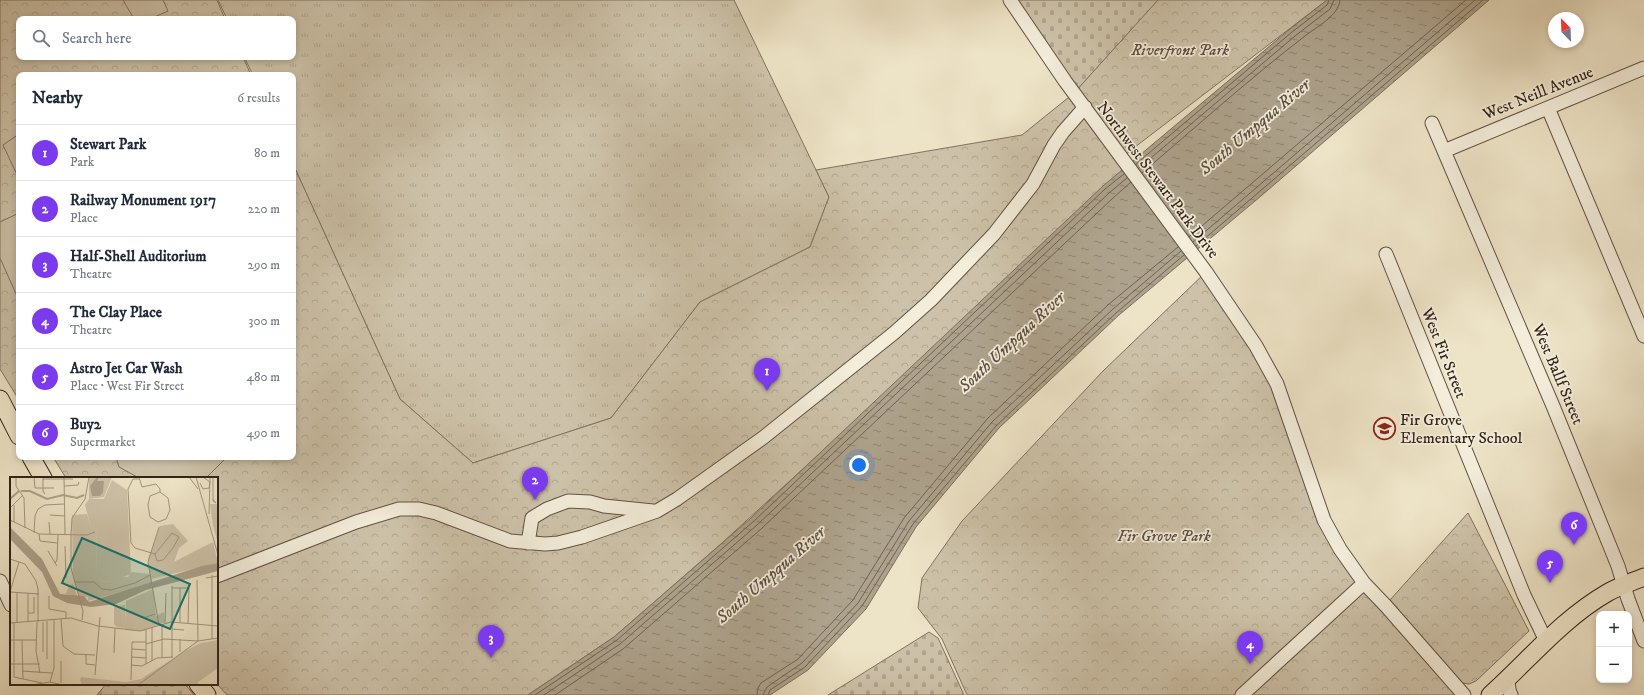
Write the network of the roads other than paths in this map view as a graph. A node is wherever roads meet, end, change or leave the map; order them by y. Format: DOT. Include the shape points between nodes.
graph roads {
  1 [pos="1010,0"];
  2 [pos="1644,68"];
  3 [pos="1085,107"];
  4 [pos="1548,108"];
  5 [pos="1432,123"];
  6 [pos="1444,150"];
  7 [pos="1386,254"];
  8 [pos="1644,336"];
  9 [pos="0,399"];
  10 [pos="16,430"];
  11 [pos="33,460"];
  12 [pos="42,477"];
  13 [pos="657,511"];
  14 [pos="528,543"];
  15 [pos="218,576"];
  16 [pos="1644,578"];
  17 [pos="0,581"];
  18 [pos="1364,583"];
  19 [pos="1624,585"];
  20 [pos="10,603"];
  21 [pos="1546,641"];
  22 [pos="1644,641"];
  23 [pos="199,685"];
  24 [pos="1510,687"];
  25 [pos="208,695"];
  26 [pos="1242,695"];
  27 [pos="1464,695"];
  28 [pos="1490,695"];
  1 -- 3 [label="street"];
  2 -- 4 [label="street, West Neill Avenue"];
  3 -- 13 [label="street, Northwest Stewart Park Drive" via="1063,132 1033,184 994,234 931,300 764,437 677,500"];
  3 -- 18 [label="street, Northwest Stewart Park Drive" via="1243,325 1277,384 1324,520 1340,549"];
  4 -- 6 [label="street, West Neill Avenue"];
  4 -- 8 [label="street"];
  5 -- 6 [label="street, West Ballf Street"];
  6 -- 19 [label="street, West Ballf Street" via="1553,406"];
  7 -- 21 [label="street, West Fir Street" via="1521,588"];
  9 -- 10 [label="main road"];
  11 -- 12 [label="main road"];
  13 -- 14 [label="street, Northwest Stewart Park Drive" via="558,543"];
  13 -- 14 [label="street" via="568,501 532,518"];
  14 -- 15 [label="street, Northwest Stewart Park Drive" via="510,540 436,513 419,509 399,509 356,522"];
  16 -- 19 [label="main road"];
  17 -- 20 [label="street"];
  18 -- 26 [label="street"];
  18 -- 27 [label="street, Northwest Stewart Park Drive"];
  19 -- 21 [label="main road" via="1608,592 1584,609"];
  19 -- 22 [label="street, West Ballf Street"];
  21 -- 24 [label="main road"];
  23 -- 25 [label="main road"];
  24 -- 28 [label="main road"];
}
